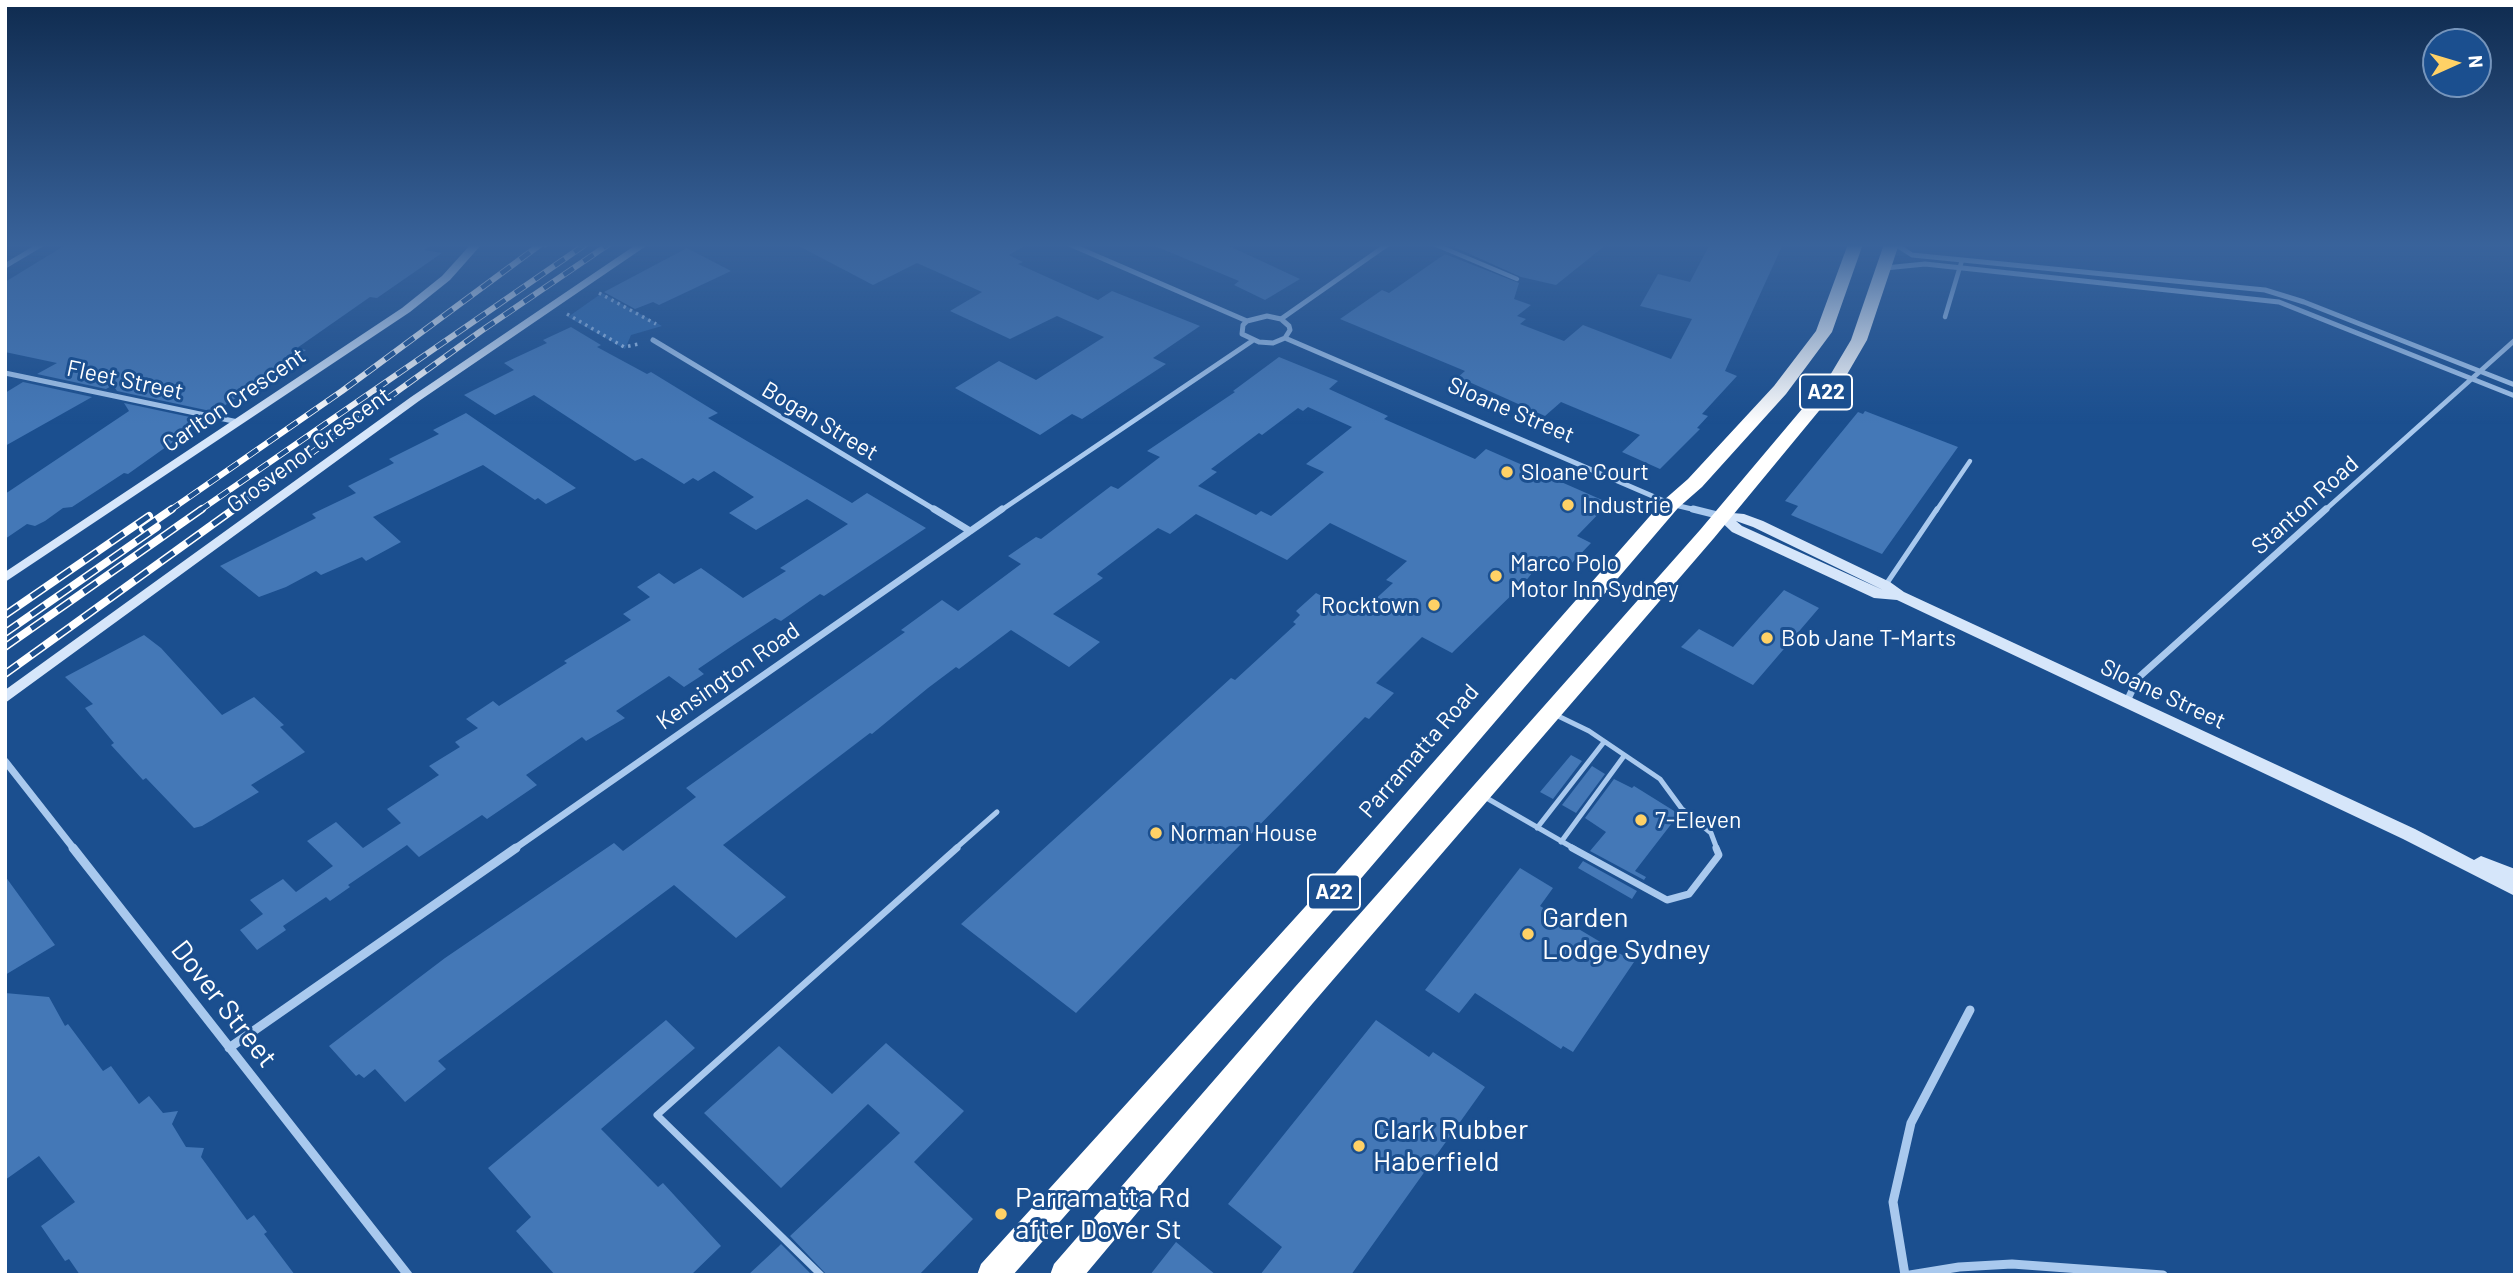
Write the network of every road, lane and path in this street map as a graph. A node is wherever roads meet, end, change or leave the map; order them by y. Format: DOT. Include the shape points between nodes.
graph roads {
  1 [pos="415,304"];
  2 [pos="559,304"];
  3 [pos="618,304"];
  4 [pos="1207,304"];
  5 [pos="1303,304"];
  6 [pos="1834,304"];
  7 [pos="1871,304"];
  8 [pos="1949,304"];
  9 [pos="2283,304"];
  10 [pos="2308,304"];
  11 [pos="554,307"];
  12 [pos="1945,317"];
  13 [pos="1281,319"];
  14 [pos="1247,321"];
  15 [pos="1285,338"];
  16 [pos="653,340"];
  17 [pos="2515,340"];
  18 [pos="1252,341"];
  19 [pos="2481,371"];
  20 [pos="5,373"];
  21 [pos="2472,379"];
  22 [pos="2515,385"];
  23 [pos="2515,396"];
  24 [pos="238,422"];
  25 [pos="1970,461"];
  26 [pos="1671,504"];
  27 [pos="1721,516"];
  28 [pos="970,531"];
  29 [pos="5,578"];
  30 [pos="1882,590"];
  31 [pos="5,698"];
  32 [pos="2127,701"];
  33 [pos="1551,713"];
  34 [pos="1604,742"];
  35 [pos="1624,756"];
  36 [pos="5,761"];
  37 [pos="1480,794"];
  38 [pos="997,812"];
  39 [pos="1537,828"];
  40 [pos="2409,834"];
  41 [pos="1561,842"];
  42 [pos="2515,877"];
  43 [pos="2515,890"];
  44 [pos="1970,1010"];
  45 [pos="229,1048"];
  46 [pos="408,1275"];
  47 [pos="821,1275"];
  48 [pos="992,1275"];
  49 [pos="1065,1275"];
  50 [pos="1908,1275"];
  51 [pos="2163,1275"];
  1 -- 24 [label="street, Carlton Crescent"];
  2 -- 11 [label="street, Grosvenor Crescent"];
  3 -- 16 [label="path" via="662,328"];
  4 -- 14 [label="street"];
  5 -- 13 [label="street"];
  6 -- 26 [label="highway, Parramatta Road / A22" via="1824,332 1780,390"];
  7 -- 27 [label="highway, A22" via="1859,340 1836,379"];
  8 -- 12 [label="lane"];
  9 -- 21 [label="street"];
  10 -- 19 [label="street"];
  11 -- 16 [label="path" via="624,347"];
  11 -- 31 [label="street, Grosvenor Crescent" via="415,399"];
  13 -- 14 [label="street" via="1267,316"];
  13 -- 15 [label="street" via="1290,330"];
  14 -- 18 [label="street" via="1242,334"];
  15 -- 18 [label="street"];
  15 -- 26 [label="street, Sloane Street"];
  16 -- 28 [label="street, Bogan Street"];
  17 -- 19 [label="street, Stanton Road"];
  18 -- 28 [label="street, Kensington Road"];
  19 -- 21 [label="street, Stanton Road"];
  19 -- 22 [label="street"];
  20 -- 24 [label="street, Fleet Street"];
  21 -- 23 [label="street"];
  21 -- 32 [label="street, Stanton Road" via="2138,678"];
  24 -- 29 [label="street, Carlton Crescent"];
  25 -- 30 [label="lane"];
  26 -- 27 [label="street, Sloane Street"];
  26 -- 48 [label="highway, Parramatta Road / A22" via="1343,882"];
  27 -- 30 [label="street, Sloane Street" via="1737,529"];
  27 -- 33 [label="highway, A22"];
  28 -- 45 [label="street, Kensington Road"];
  30 -- 32 [label="street, Sloane Street"];
  32 -- 40 [label="street, Sloane Street"];
  33 -- 34 [label="lane"];
  33 -- 37 [label="highway, A22"];
  34 -- 35 [label="lane"];
  34 -- 39 [label="lane"];
  35 -- 41 [label="lane"];
  35 -- 41 [label="lane" via="1660,779 1682,809 1711,833 1720,855 1689,894 1667,900"];
  36 -- 45 [label="street, Dover Street"];
  37 -- 39 [label="lane"];
  37 -- 49 [label="highway, A22"];
  38 -- 47 [label="lane" via="657,1115"];
  39 -- 41 [label="lane"];
  40 -- 42 [label="street, Sloane Street"];
  40 -- 43 [label="street, Sloane Street"];
  44 -- 50 [label="street" via="1911,1123 1893,1202"];
  45 -- 46 [label="street, Dover Street"];
  50 -- 51 [label="street" via="2012,1264"];
}
